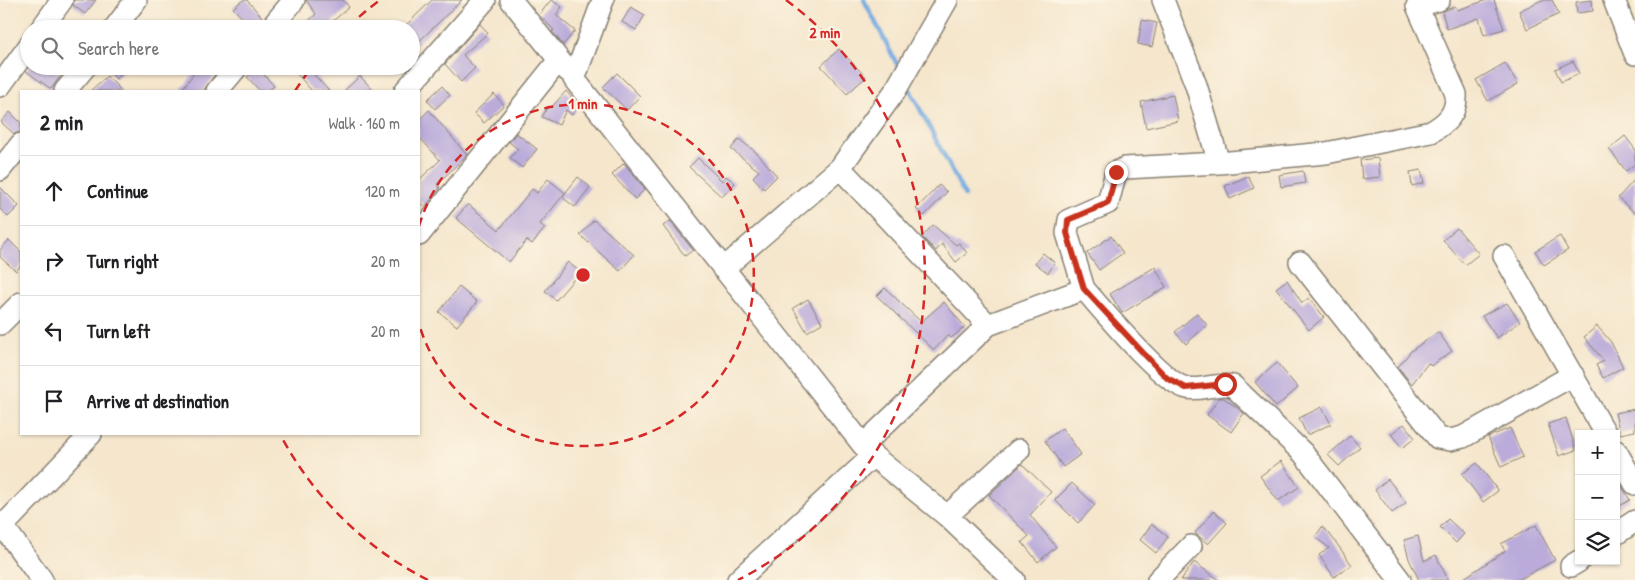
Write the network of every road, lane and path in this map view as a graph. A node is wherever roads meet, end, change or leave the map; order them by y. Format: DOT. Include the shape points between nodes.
graph roads {
  1 [pos="62,0"];
  2 [pos="136,0"];
  3 [pos="294,0"];
  4 [pos="485,0"];
  5 [pos="511,0"];
  6 [pos="603,0"];
  7 [pos="948,0"];
  8 [pos="1164,0"];
  9 [pos="1439,0"];
  10 [pos="1614,0"];
  11 [pos="1415,3"];
  12 [pos="48,20"];
  13 [pos="121,20"];
  14 [pos="277,20"];
  15 [pos="1635,54"];
  16 [pos="20,58"];
  17 [pos="560,60"];
  18 [pos="420,74"];
  19 [pos="78,75"];
  20 [pos="230,75"];
  21 [pos="419,75"];
  22 [pos="574,79"];
  23 [pos="0,86"];
  24 [pos="66,90"];
  25 [pos="218,90"];
  26 [pos="406,90"];
  27 [pos="20,145"];
  28 [pos="1219,163"];
  29 [pos="840,168"];
  30 [pos="0,170"];
  31 [pos="420,234"];
  32 [pos="1504,256"];
  33 [pos="1300,262"];
  34 [pos="723,269"];
  35 [pos="1084,289"];
  36 [pos="20,305"];
  37 [pos="0,324"];
  38 [pos="988,325"];
  39 [pos="1573,375"];
  40 [pos="1604,430"];
  41 [pos="91,435"];
  42 [pos="868,450"];
  43 [pos="1019,450"];
  44 [pos="1620,458"];
  45 [pos="1635,484"];
  46 [pos="947,516"];
  47 [pos="1635,521"];
  48 [pos="1,524"];
  49 [pos="1620,531"];
  50 [pos="1191,546"];
  51 [pos="42,580"];
  52 [pos="738,580"];
  53 [pos="1014,580"];
  54 [pos="1158,580"];
  55 [pos="1400,580"];
  1 -- 12 [label="street"];
  2 -- 13 [label="street"];
  3 -- 14 [label="street"];
  4 -- 18 [label="street"];
  5 -- 17 [label="street"];
  6 -- 22 [label="street"];
  7 -- 29 [label="street" via="895,91"];
  8 -- 28 [label="street" via="1196,85"];
  9 -- 11 [label="street"];
  10 -- 15 [label="street"];
  11 -- 28 [label="street" via="1456,94 1456,106 1444,125 1431,132 1326,153"];
  16 -- 23 [label="street"];
  17 -- 22 [label="street"];
  17 -- 31 [label="street"];
  19 -- 24 [label="street"];
  20 -- 25 [label="street"];
  21 -- 26 [label="street"];
  22 -- 34 [label="street"];
  27 -- 30 [label="street"];
  28 -- 35 [label="street" via="1125,168 1116,172 1108,203 1068,220 1067,233"];
  29 -- 34 [label="street"];
  29 -- 38 [label="street"];
  32 -- 39 [label="street"];
  33 -- 39 [label="street" via="1438,438 1463,437"];
  34 -- 42 [label="street"];
  35 -- 38 [label="street"];
  35 -- 55 [label="street" via="1167,378 1186,388 1233,386 1303,454"];
  36 -- 37 [label="street"];
  38 -- 42 [label="street"];
  39 -- 40 [label="street"];
  41 -- 48 [label="street"];
  42 -- 46 [label="street"];
  42 -- 52 [label="street"];
  43 -- 46 [label="street"];
  44 -- 45 [label="street"];
  46 -- 53 [label="street"];
  47 -- 49 [label="street"];
  48 -- 51 [label="street"];
  50 -- 54 [label="street"];
}
